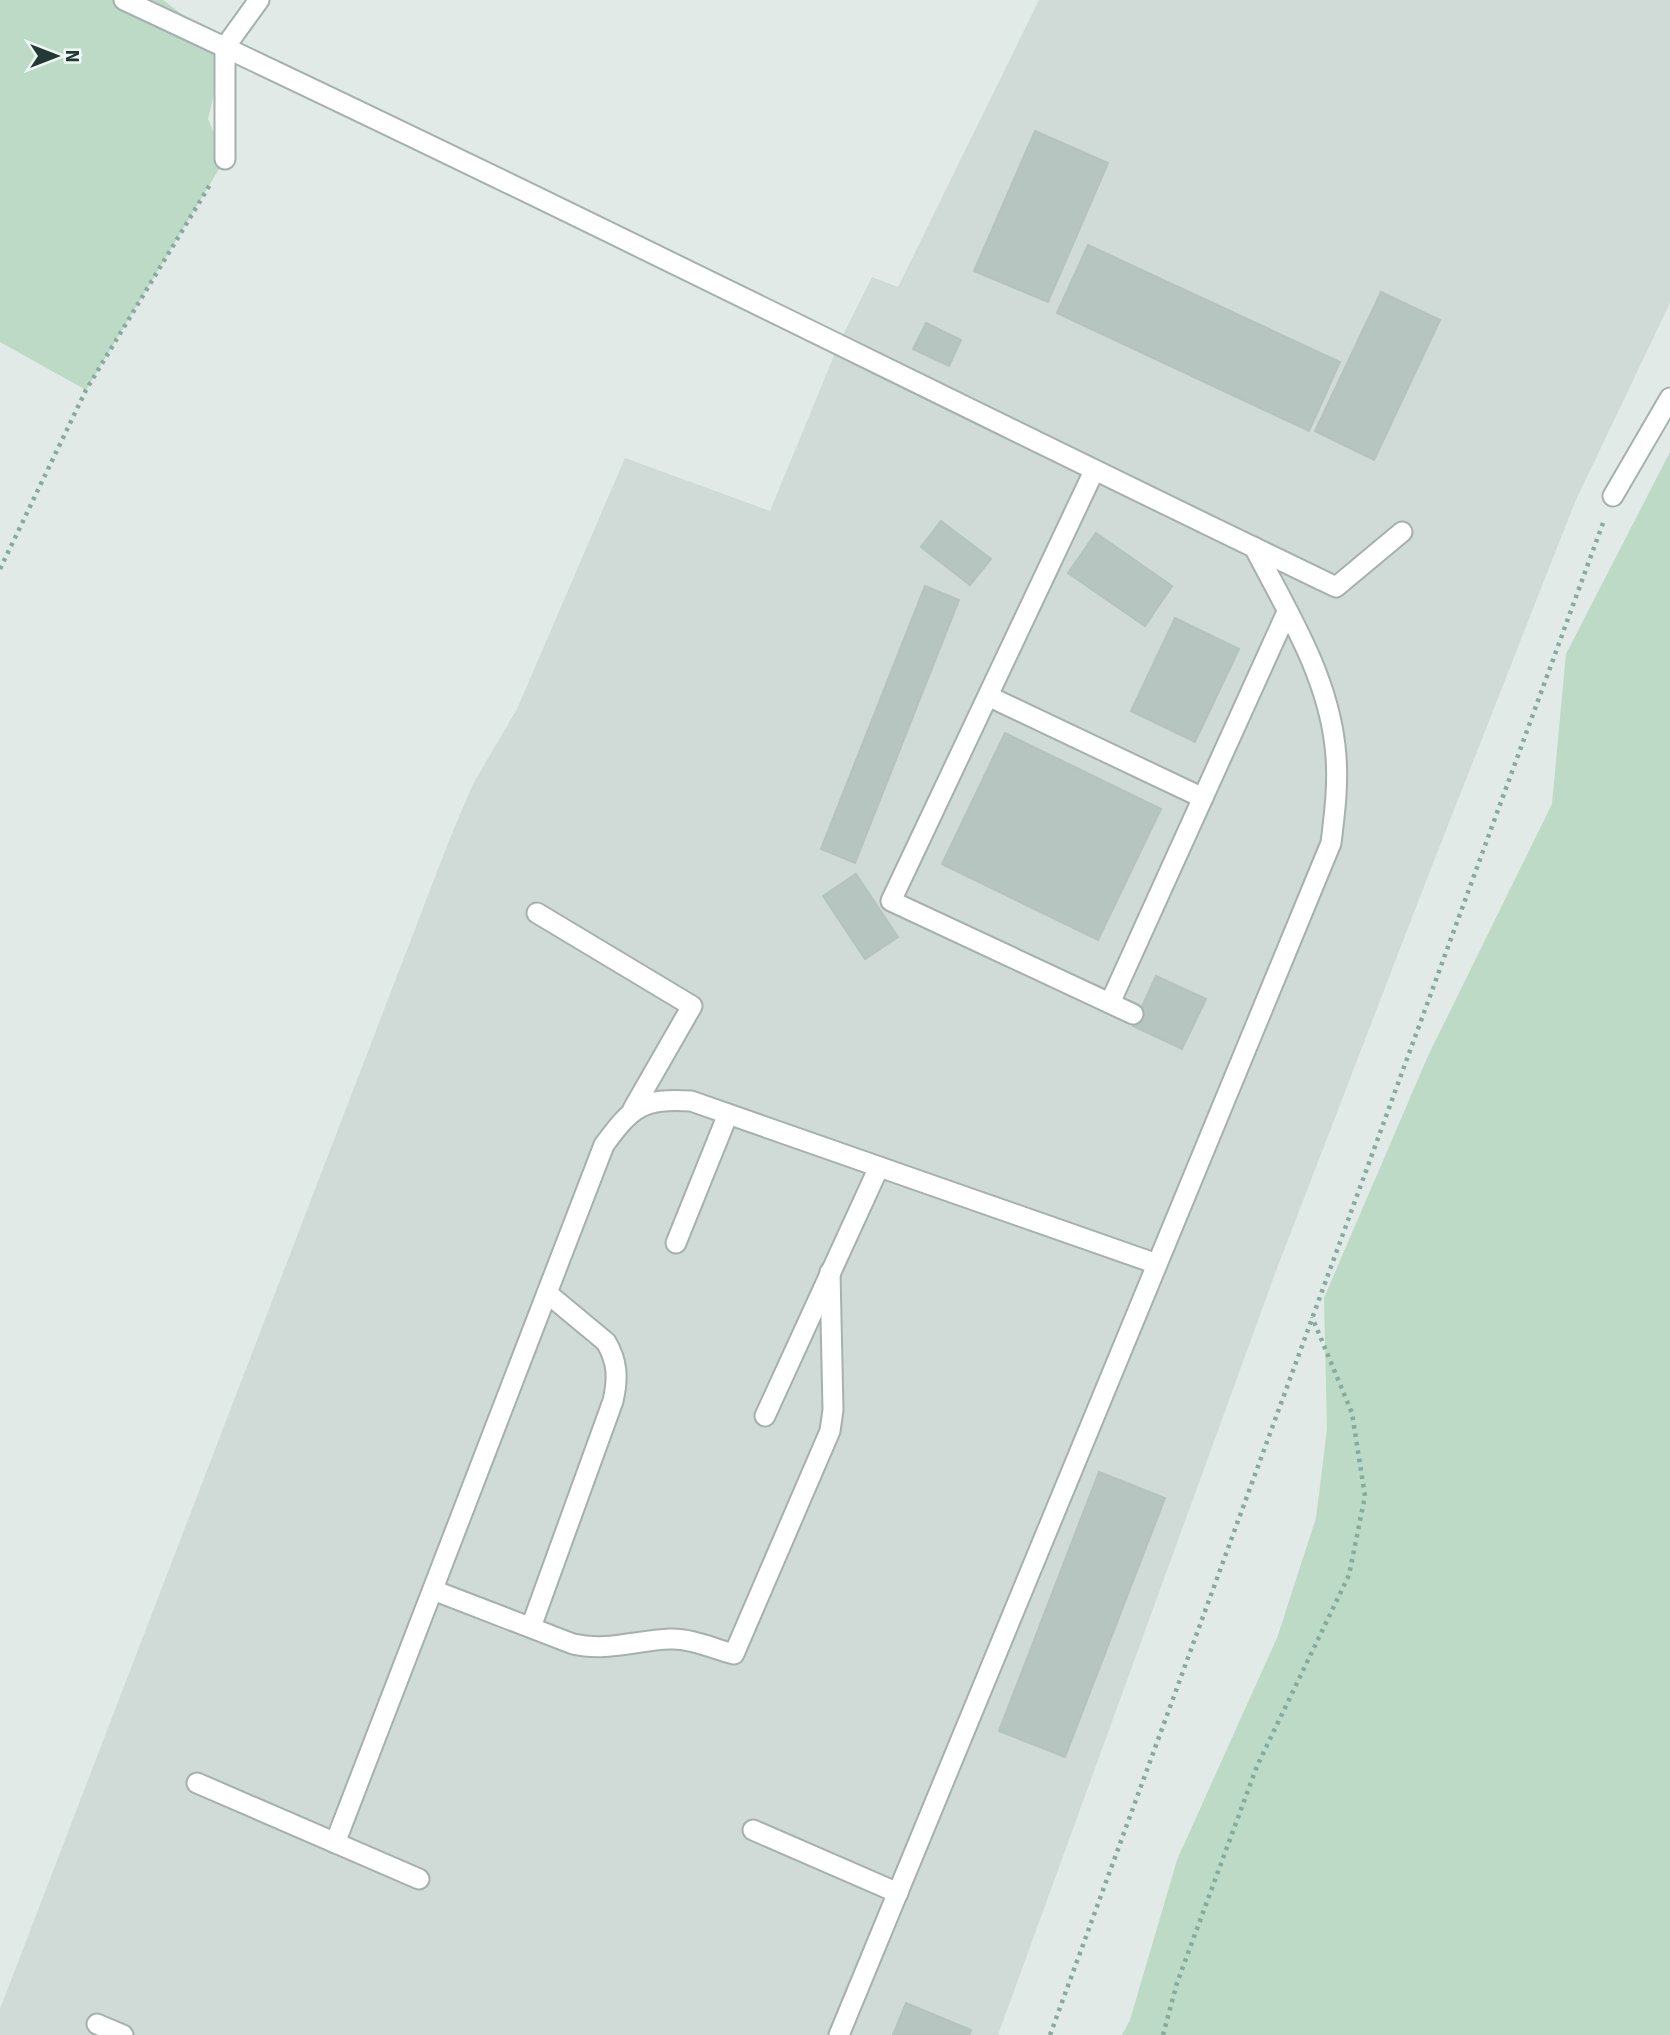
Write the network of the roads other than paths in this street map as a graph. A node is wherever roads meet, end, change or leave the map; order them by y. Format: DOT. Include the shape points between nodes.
graph roads {
  1 [pos="124,0"];
  2 [pos="259,0"];
  3 [pos="225,47"];
  4 [pos="225,159"];
  5 [pos="1670,398"];
  6 [pos="1094,471"];
  7 [pos="1613,496"];
  8 [pos="1402,533"];
  9 [pos="1254,547"];
  10 [pos="1287,612"];
  11 [pos="988,696"];
  12 [pos="1203,798"];
  13 [pos="537,913"];
  14 [pos="1110,1003"];
  15 [pos="1133,1014"];
  16 [pos="633,1109"];
  17 [pos="729,1114"];
  18 [pos="879,1167"];
  19 [pos="676,1243"];
  20 [pos="1157,1264"];
  21 [pos="830,1272"];
  22 [pos="547,1293"];
  23 [pos="765,1416"];
  24 [pos="433,1590"];
  25 [pos="531,1627"];
  26 [pos="197,1783"];
  27 [pos="753,1830"];
  28 [pos="335,1843"];
  29 [pos="419,1879"];
  30 [pos="898,1893"];
  31 [pos="97,2024"];
  32 [pos="123,2035"];
  33 [pos="839,2035"];
  1 -- 3 [label="lane"];
  2 -- 3 [label="lane"];
  3 -- 4 [label="lane"];
  3 -- 6 [label="lane"];
  5 -- 7 [label="lane"];
  6 -- 9 [label="lane"];
  6 -- 11 [label="lane"];
  8 -- 9 [label="lane" via="1336,587"];
  9 -- 10 [label="lane"];
  10 -- 12 [label="lane"];
  10 -- 20 [label="lane" via="1308,651 1328,707 1337,782 1331,843"];
  11 -- 12 [label="lane"];
  11 -- 14 [label="lane" via="891,901"];
  12 -- 14 [label="lane"];
  13 -- 16 [label="lane" via="692,1006"];
  14 -- 15 [label="lane"];
  16 -- 17 [label="lane" via="670,1100 691,1101"];
  16 -- 22 [label="lane" via="604,1145"];
  17 -- 18 [label="lane"];
  17 -- 19 [label="lane"];
  18 -- 20 [label="lane"];
  18 -- 21 [label="lane"];
  20 -- 30 [label="lane"];
  21 -- 23 [label="lane"];
  21 -- 25 [label="lane" via="830,1432 734,1654 674,1638 589,1647"];
  22 -- 24 [label="lane"];
  22 -- 25 [label="lane" via="606,1342 616,1366 617,1384"];
  24 -- 25 [label="lane"];
  24 -- 28 [label="lane"];
  26 -- 28 [label="lane"];
  27 -- 30 [label="lane"];
  28 -- 29 [label="lane"];
  30 -- 33 [label="lane"];
  31 -- 32 [label="lane"];
}
